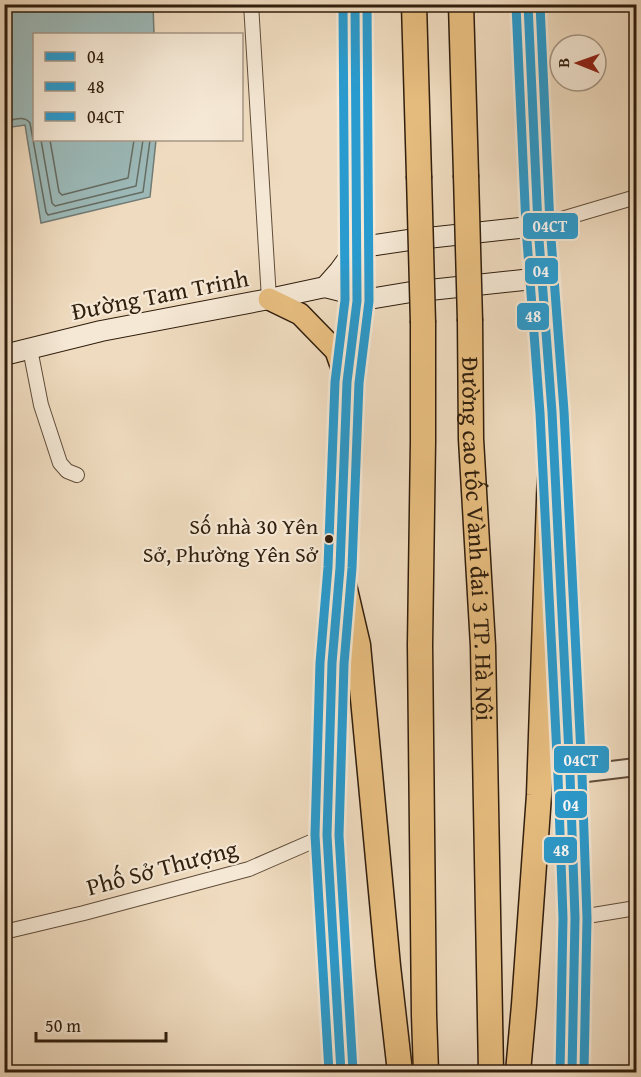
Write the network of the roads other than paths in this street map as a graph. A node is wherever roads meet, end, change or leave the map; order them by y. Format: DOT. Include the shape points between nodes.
graph roads {
  1 [pos="251,4"];
  2 [pos="355,4"];
  3 [pos="414,4"];
  4 [pos="461,4"];
  5 [pos="528,4"];
  6 [pos="636,197"];
  7 [pos="538,226"];
  8 [pos="356,248"];
  9 [pos="542,279"];
  10 [pos="325,287"];
  11 [pos="269,299"];
  12 [pos="357,301"];
  13 [pos="30,350"];
  14 [pos="4,355"];
  15 [pos="347,382"];
  16 [pos="552,412"];
  17 [pos="77,475"];
  18 [pos="340,568"];
  19 [pos="636,767"];
  20 [pos="570,775"];
  21 [pos="327,835"];
  22 [pos="636,908"];
  23 [pos="575,918"];
  24 [pos="4,932"];
  25 [pos="341,1072"];
  26 [pos="400,1072"];
  27 [pos="426,1072"];
  28 [pos="491,1072"];
  29 [pos="518,1072"];
  30 [pos="572,1072"];
  1 -- 11 [label="street"];
  2 -- 8 [label="main road"];
  3 -- 27 [label="highway, Đường cao tốc Vành đai 3 TP. Hà Nội, bridge" via="423,323 420,645"];
  4 -- 28 [label="highway, Đường cao tốc Vành đai 3 TP. Hà Nội, bridge" via="471,439 483,646"];
  5 -- 7 [label="main road"];
  6 -- 7 [label="street"];
  7 -- 8 [label="main road"];
  7 -- 9 [label="main road"];
  8 -- 10 [label="main road"];
  8 -- 12 [label="main road"];
  9 -- 12 [label="main road"];
  9 -- 16 [label="main road"];
  10 -- 11 [label="main road, Đường Tam Trinh"];
  10 -- 12 [label="main road"];
  11 -- 13 [label="main road, Đường Tam Trinh" via="101,331"];
  11 -- 15 [label="main road" via="300,314 336,351"];
  12 -- 15 [label="main road"];
  13 -- 14 [label="main road, Đường Tam Trinh"];
  13 -- 17 [label="street" via="41,405 60,463"];
  15 -- 18 [label="main road"];
  16 -- 20 [label="main road"];
  16 -- 29 [label="highway" via="539,795"];
  18 -- 21 [label="main road" via="332,663"];
  18 -- 26 [label="highway" via="358,645"];
  19 -- 20 [label="street"];
  20 -- 23 [label="main road"];
  21 -- 24 [label="street, Phố Sở Thượng" via="249,869"];
  21 -- 25 [label="main road"];
  22 -- 23 [label="street"];
  23 -- 30 [label="main road"];
}
